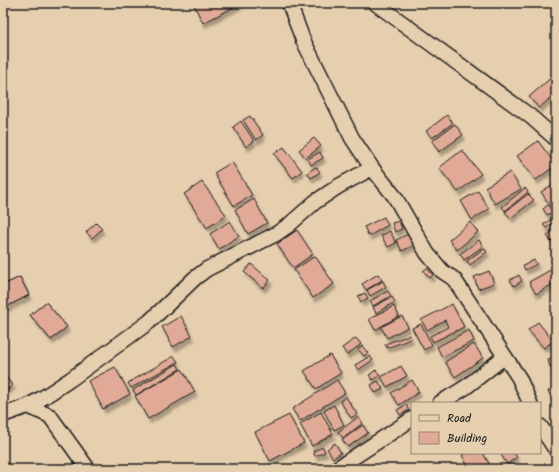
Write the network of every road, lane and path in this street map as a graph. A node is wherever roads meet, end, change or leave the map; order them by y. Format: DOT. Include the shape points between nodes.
graph roads {
  1 [pos="289,3"];
  2 [pos="375,3"];
  3 [pos="556,139"];
  4 [pos="372,168"];
  5 [pos="504,357"];
  6 [pos="50,393"];
  7 [pos="442,402"];
  8 [pos="530,402"];
  9 [pos="28,406"];
  10 [pos="3,415"];
  11 [pos="50,416"];
  12 [pos="411,420"];
  13 [pos="541,428"];
  14 [pos="556,450"];
  15 [pos="88,469"];
  16 [pos="336,469"];
  1 -- 4 [label="street" via="325,88 352,138"];
  2 -- 3 [label="street" via="530,116"];
  4 -- 5 [label="street" via="395,198 427,253 442,271 454,279"];
  4 -- 6 [label="street" via="338,186 276,234 207,269 149,322"];
  5 -- 7 [label="street" via="466,387"];
  5 -- 8 [label="street" via="519,378"];
  6 -- 9 [label="street"];
  6 -- 11 [label="street"];
  9 -- 10 [label="street"];
  9 -- 11 [label="street"];
  11 -- 15 [label="street"];
  12 -- 16 [label="street"];
  13 -- 14 [label="street"];
}
